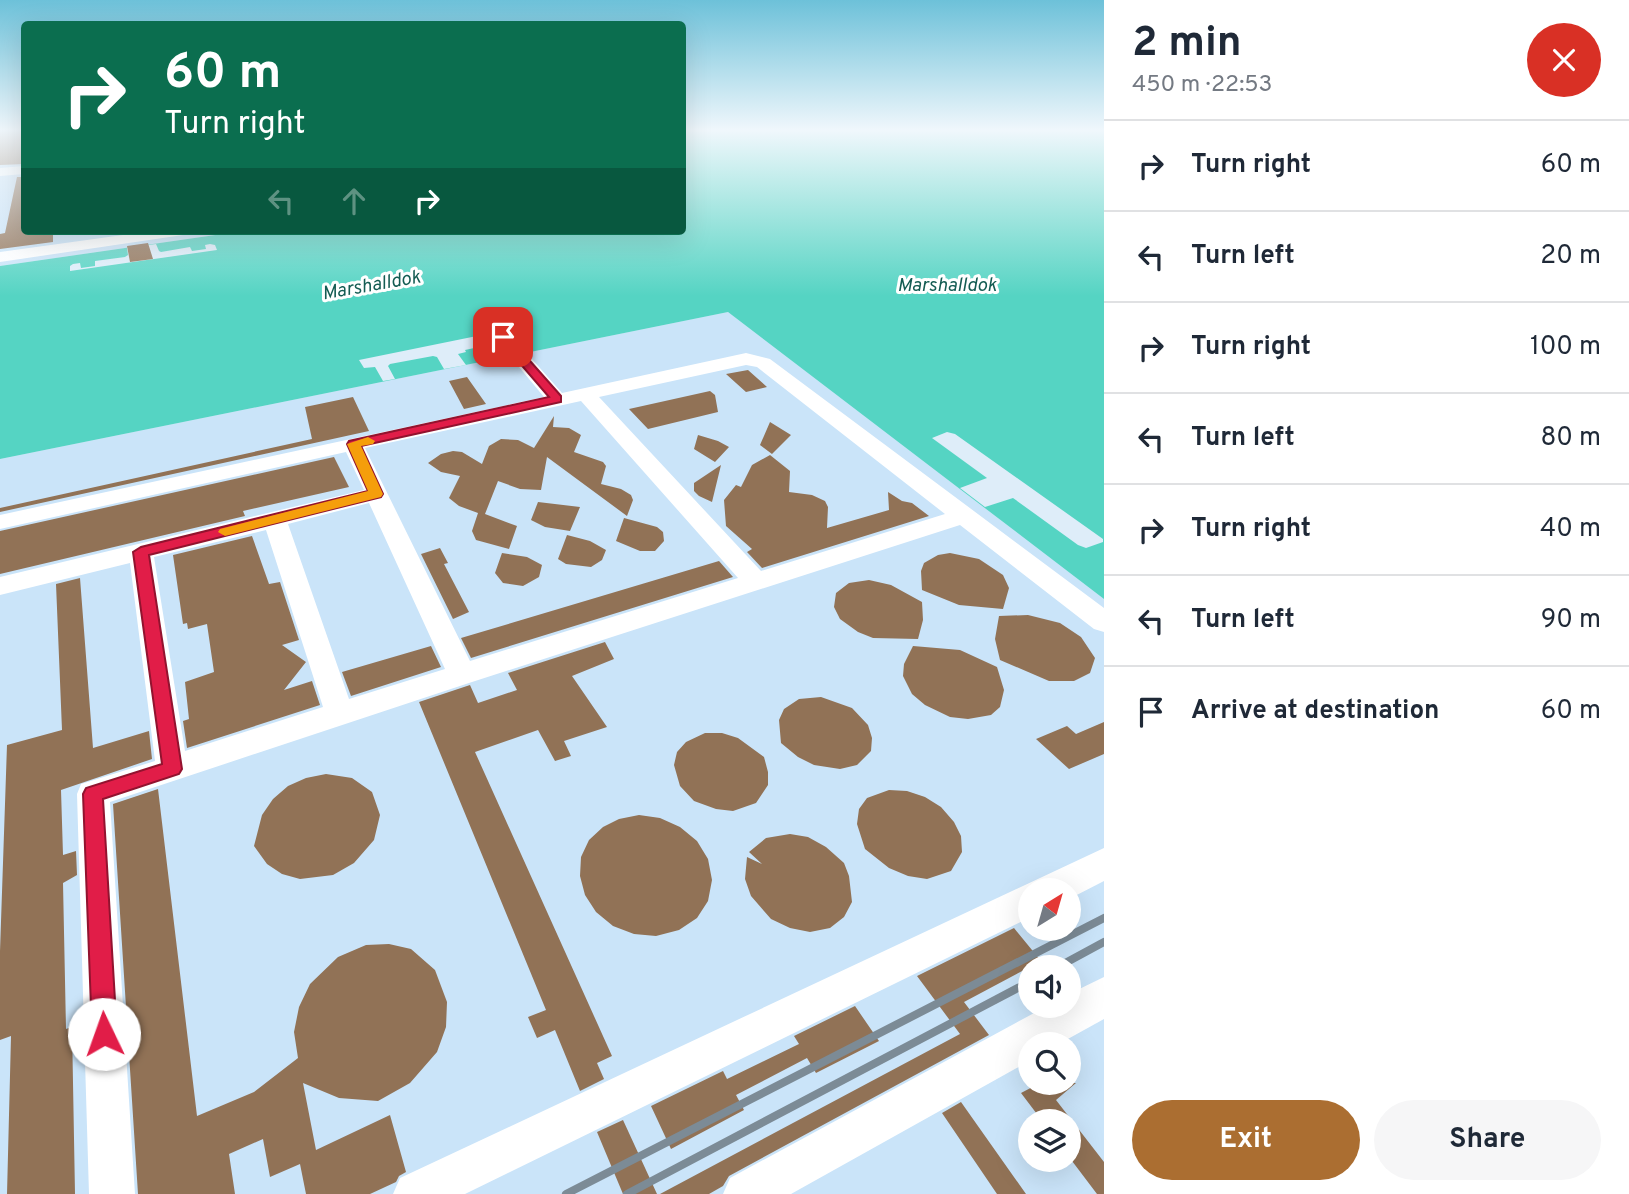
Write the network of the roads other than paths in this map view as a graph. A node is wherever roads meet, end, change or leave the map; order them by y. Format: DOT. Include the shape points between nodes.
graph roads {
  1 [pos="155,235"];
  2 [pos="0,257"];
  3 [pos="503,337"];
  4 [pos="585,393"];
  5 [pos="557,399"];
  6 [pos="353,444"];
  7 [pos="376,494"];
  8 [pos="963,516"];
  9 [pos="275,520"];
  10 [pos="0,522"];
  11 [pos="141,552"];
  12 [pos="756,582"];
  13 [pos="0,586"];
  14 [pos="1104,622"];
  15 [pos="462,674"];
  16 [pos="341,715"];
  17 [pos="172,769"];
  18 [pos="1104,864"];
  19 [pos="1075,878"];
  20 [pos="1018,905"];
  21 [pos="1104,997"];
  22 [pos="112,1194"];
  23 [pos="416,1194"];
  24 [pos="746,1194"];
  1 -- 2 [label="lane"];
  3 -- 5 [label="lane"];
  4 -- 5 [label="lane"];
  4 -- 8 [label="lane" via="736,359 756,360"];
  4 -- 12 [label="lane"];
  5 -- 6 [label="lane"];
  6 -- 7 [label="lane"];
  6 -- 10 [label="lane"];
  7 -- 9 [label="lane"];
  7 -- 15 [label="lane"];
  8 -- 12 [label="lane"];
  8 -- 14 [label="lane"];
  9 -- 11 [label="lane"];
  9 -- 16 [label="lane"];
  11 -- 13 [label="lane"];
  11 -- 17 [label="lane"];
  12 -- 15 [label="lane"];
  15 -- 16 [label="lane"];
  16 -- 17 [label="lane"];
  17 -- 22 [label="lane" via="93,794"];
  18 -- 19 [label="lane"];
  20 -- 23 [label="lane"];
  21 -- 24 [label="lane"];
}
